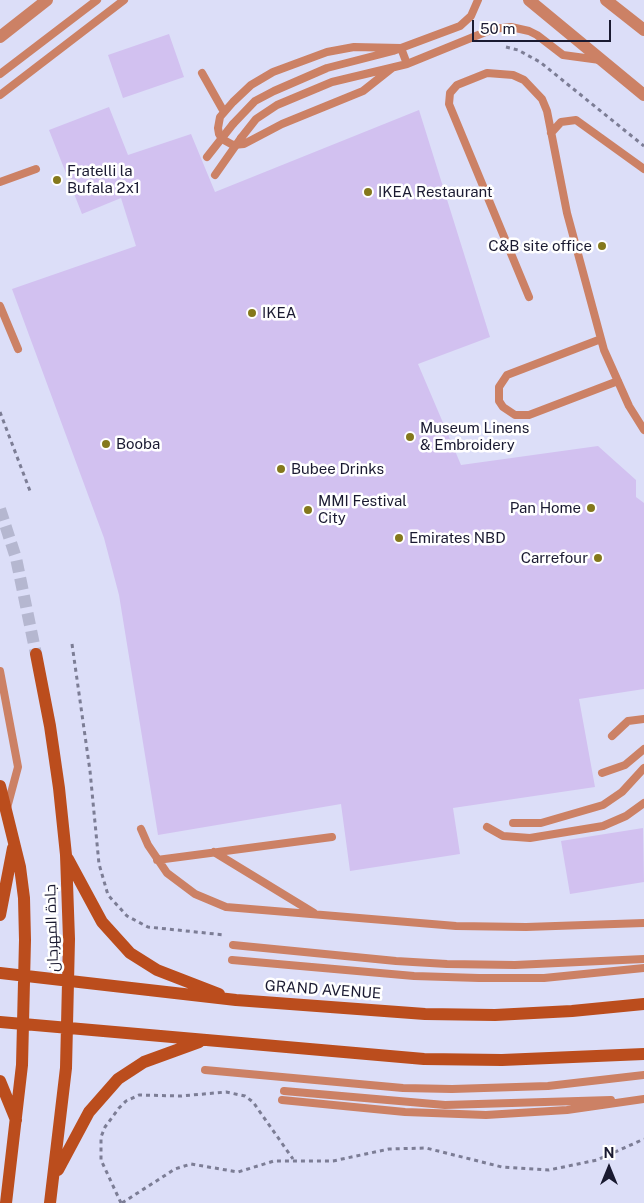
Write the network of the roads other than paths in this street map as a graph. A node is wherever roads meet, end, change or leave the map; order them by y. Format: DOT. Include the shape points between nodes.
graph roads {
  1 [pos="47,0"];
  2 [pos="97,0"];
  3 [pos="124,0"];
  4 [pos="478,0"];
  5 [pos="529,0"];
  6 [pos="606,0"];
  7 [pos="644,30"];
  8 [pos="0,37"];
  9 [pos="401,48"];
  10 [pos="601,60"];
  11 [pos="407,64"];
  12 [pos="392,68"];
  13 [pos="202,73"];
  14 [pos="0,74"];
  15 [pos="0,94"];
  16 [pos="644,94"];
  17 [pos="224,112"];
  18 [pos="551,133"];
  19 [pos="207,157"];
  20 [pos="36,169"];
  21 [pos="644,169"];
  22 [pos="215,175"];
  23 [pos="0,182"];
  24 [pos="529,297"];
  25 [pos="0,306"];
  26 [pos="601,339"];
  27 [pos="18,348"];
  28 [pos="618,381"];
  29 [pos="644,430"];
  30 [pos="36,654"];
  31 [pos="0,670"];
  32 [pos="644,719"];
  33 [pos="612,736"];
  34 [pos="644,749"];
  35 [pos="644,768"];
  36 [pos="602,773"];
  37 [pos="0,786"];
  38 [pos="644,803"];
  39 [pos="6,811"];
  40 [pos="514,823"];
  41 [pos="487,827"];
  42 [pos="140,830"];
  43 [pos="332,837"];
  44 [pos="14,843"];
  45 [pos="214,852"];
  46 [pos="66,855"];
  47 [pos="156,860"];
  48 [pos="316,914"];
  49 [pos="0,915"];
  50 [pos="644,923"];
  51 [pos="233,944"];
  52 [pos="644,959"];
  53 [pos="232,960"];
  54 [pos="644,968"];
  55 [pos="0,972"];
  56 [pos="25,976"];
  57 [pos="70,982"];
  58 [pos="236,1000"];
  59 [pos="644,1004"];
  60 [pos="0,1022"];
  61 [pos="24,1024"];
  62 [pos="68,1028"];
  63 [pos="206,1040"];
  64 [pos="644,1054"];
  65 [pos="205,1070"];
  66 [pos="644,1075"];
  67 [pos="0,1081"];
  68 [pos="284,1091"];
  69 [pos="644,1098"];
  70 [pos="282,1100"];
  71 [pos="17,1124"];
  72 [pos="54,1176"];
  73 [pos="6,1203"];
  74 [pos="50,1203"];
  1 -- 8 [label="street"];
  2 -- 14 [label="lane"];
  3 -- 15 [label="lane"];
  4 -- 9 [label="lane" via="471,16 460,26"];
  5 -- 10 [label="street"];
  6 -- 7 [label="street"];
  9 -- 11 [label="lane"];
  9 -- 17 [label="lane" via="354,46 327,52 262,78"];
  9 -- 19 [label="lane, bridge" via="327,68 255,101"];
  10 -- 11 [label="lane" via="570,58 537,34 502,27"];
  10 -- 16 [label="street"];
  11 -- 12 [label="lane"];
  12 -- 17 [label="lane" via="363,91 282,124 244,144 233,145 222,139 218,122"];
  12 -- 22 [label="lane, bridge" via="332,82 277,104 256,119"];
  13 -- 17 [label="lane"];
  18 -- 21 [label="lane" via="562,122 576,120"];
  18 -- 24 [label="lane" via="542,99 534,89 513,75 500,72 477,76 457,85 450,93 450,109"];
  18 -- 26 [label="lane" via="567,213"];
  20 -- 23 [label="lane"];
  25 -- 27 [label="lane"];
  26 -- 28 [label="lane"];
  26 -- 28 [label="lane" via="507,375 499,387 499,401 508,412 522,416"];
  28 -- 29 [label="lane"];
  30 -- 46 [label="main road, جادة المهرجان" via="50,726"];
  31 -- 39 [label="lane" via="18,767"];
  32 -- 33 [label="lane" via="628,721"];
  34 -- 36 [label="lane" via="625,765"];
  35 -- 40 [label="lane" via="622,792 603,805 541,823"];
  37 -- 39 [label="main road, جادة المهرجان"];
  38 -- 41 [label="lane" via="626,816 603,826 530,838 503,836"];
  39 -- 44 [label="main road, جادة المهرجان"];
  42 -- 47 [label="lane"];
  43 -- 45 [label="lane"];
  44 -- 49 [label="main road"];
  44 -- 56 [label="main road, جادة المهرجان" via="24,898"];
  45 -- 47 [label="lane"];
  45 -- 48 [label="lane"];
  46 -- 57 [label="main road, جادة المهرجان"];
  46 -- 58 [label="main road" via="102,922 130,953 157,970"];
  47 -- 48 [label="lane" via="180,884 226,907"];
  48 -- 50 [label="lane" via="456,926"];
  51 -- 52 [label="lane" via="447,964 515,965"];
  53 -- 54 [label="lane" via="414,976 479,978 544,978"];
  55 -- 56 [label="main road, GRAND AVENUE"];
  56 -- 57 [label="main road, GRAND AVENUE"];
  56 -- 61 [label="main road, جادة المهرجان"];
  57 -- 58 [label="main road, GRAND AVENUE"];
  57 -- 62 [label="main road, جادة المهرجان"];
  58 -- 59 [label="main road, GRAND AVENUE" via="424,1014 487,1015 572,1012"];
  60 -- 61 [label="main road"];
  61 -- 62 [label="main road"];
  61 -- 71 [label="main road, جادة المهرجان"];
  62 -- 63 [label="main road"];
  62 -- 72 [label="main road, جادة المهرجان"];
  63 -- 64 [label="main road" via="424,1059 502,1060"];
  63 -- 72 [label="main road" via="158,1056 118,1079 89,1112"];
  65 -- 66 [label="lane" via="403,1088 452,1089 548,1086"];
  67 -- 71 [label="main road"];
  68 -- 69 [label="lane" via="445,1105"];
  69 -- 70 [label="lane" via="567,1110 486,1114 405,1112"];
  71 -- 73 [label="main road, جادة المهرجان"];
  72 -- 74 [label="main road, جادة المهرجان"];
}
